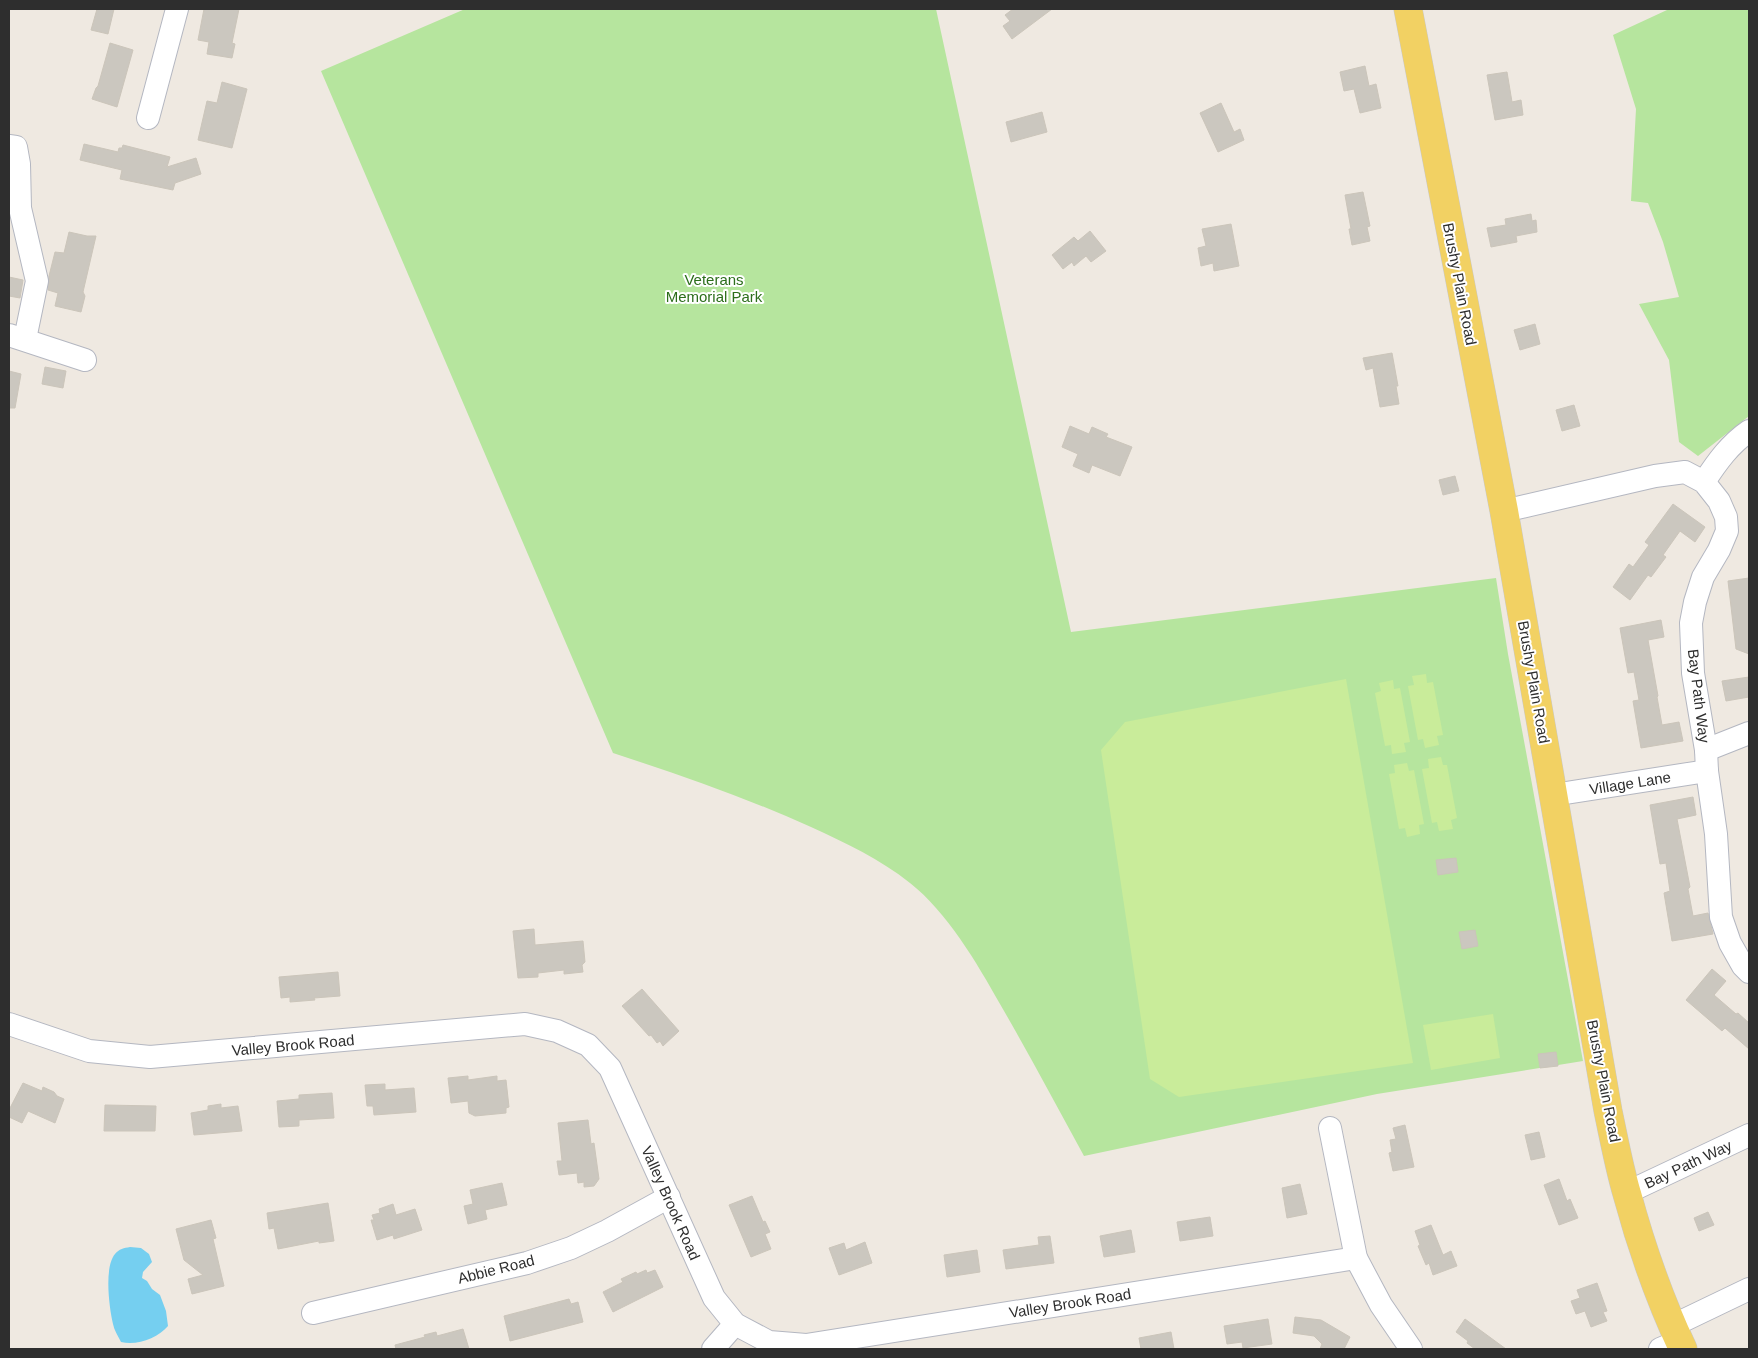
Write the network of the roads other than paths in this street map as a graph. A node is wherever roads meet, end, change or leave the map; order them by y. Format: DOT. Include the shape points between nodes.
graph roads {
  1 [pos="177,9"];
  2 [pos="1408,9"];
  3 [pos="148,118"];
  4 [pos="9,146"];
  5 [pos="17,337"];
  6 [pos="85,360"];
  7 [pos="1749,431"];
  8 [pos="1704,482"];
  9 [pos="1504,511"];
  10 [pos="1749,732"];
  11 [pos="1706,760"];
  12 [pos="1553,795"];
  13 [pos="1749,972"];
  14 [pos="9,1024"];
  15 [pos="1330,1128"];
  16 [pos="1749,1135"];
  17 [pos="1626,1193"];
  18 [pos="668,1197"];
  19 [pos="1356,1258"];
  20 [pos="1749,1289"];
  21 [pos="313,1313"];
  22 [pos="735,1324"];
  23 [pos="1673,1341"];
  24 [pos="713,1349"];
  25 [pos="1411,1349"];
  1 -- 3 [label="street"];
  2 -- 9 [label="main road, Brushy Plain Road"];
  4 -- 5 [label="street" via="16,147 20,208 37,281"];
  5 -- 6 [label="street"];
  7 -- 8 [label="street" via="1738,438"];
  8 -- 9 [label="street, Bay Path Way" via="1685,472 1655,476"];
  8 -- 11 [label="street, Bay Path Way" via="1719,501 1727,530 1703,577 1692,624 1692,673"];
  9 -- 12 [label="main road, Brushy Plain Road"];
  10 -- 11 [label="street, Village Lane"];
  11 -- 12 [label="street, Village Lane"];
  11 -- 13 [label="street, Bay Path Way" via="1716,834 1721,917 1730,943"];
  12 -- 17 [label="main road, Brushy Plain Road" via="1608,1111"];
  14 -- 18 [label="street, Valley Brook Road" via="88,1051 150,1057 525,1024 557,1031 588,1045 610,1068"];
  15 -- 19 [label="street"];
  16 -- 17 [label="street, Bay Path Way"];
  17 -- 23 [label="main road, Brushy Plain Road"];
  18 -- 21 [label="street, Abbie Road" via="571,1248 527,1263"];
  18 -- 22 [label="street, Valley Brook Road" via="714,1298"];
  19 -- 22 [label="street, Valley Brook Road" via="806,1345 769,1342"];
  19 -- 25 [label="street" via="1381,1305"];
  20 -- 23 [label="street"];
  22 -- 24 [label="street"];
}
